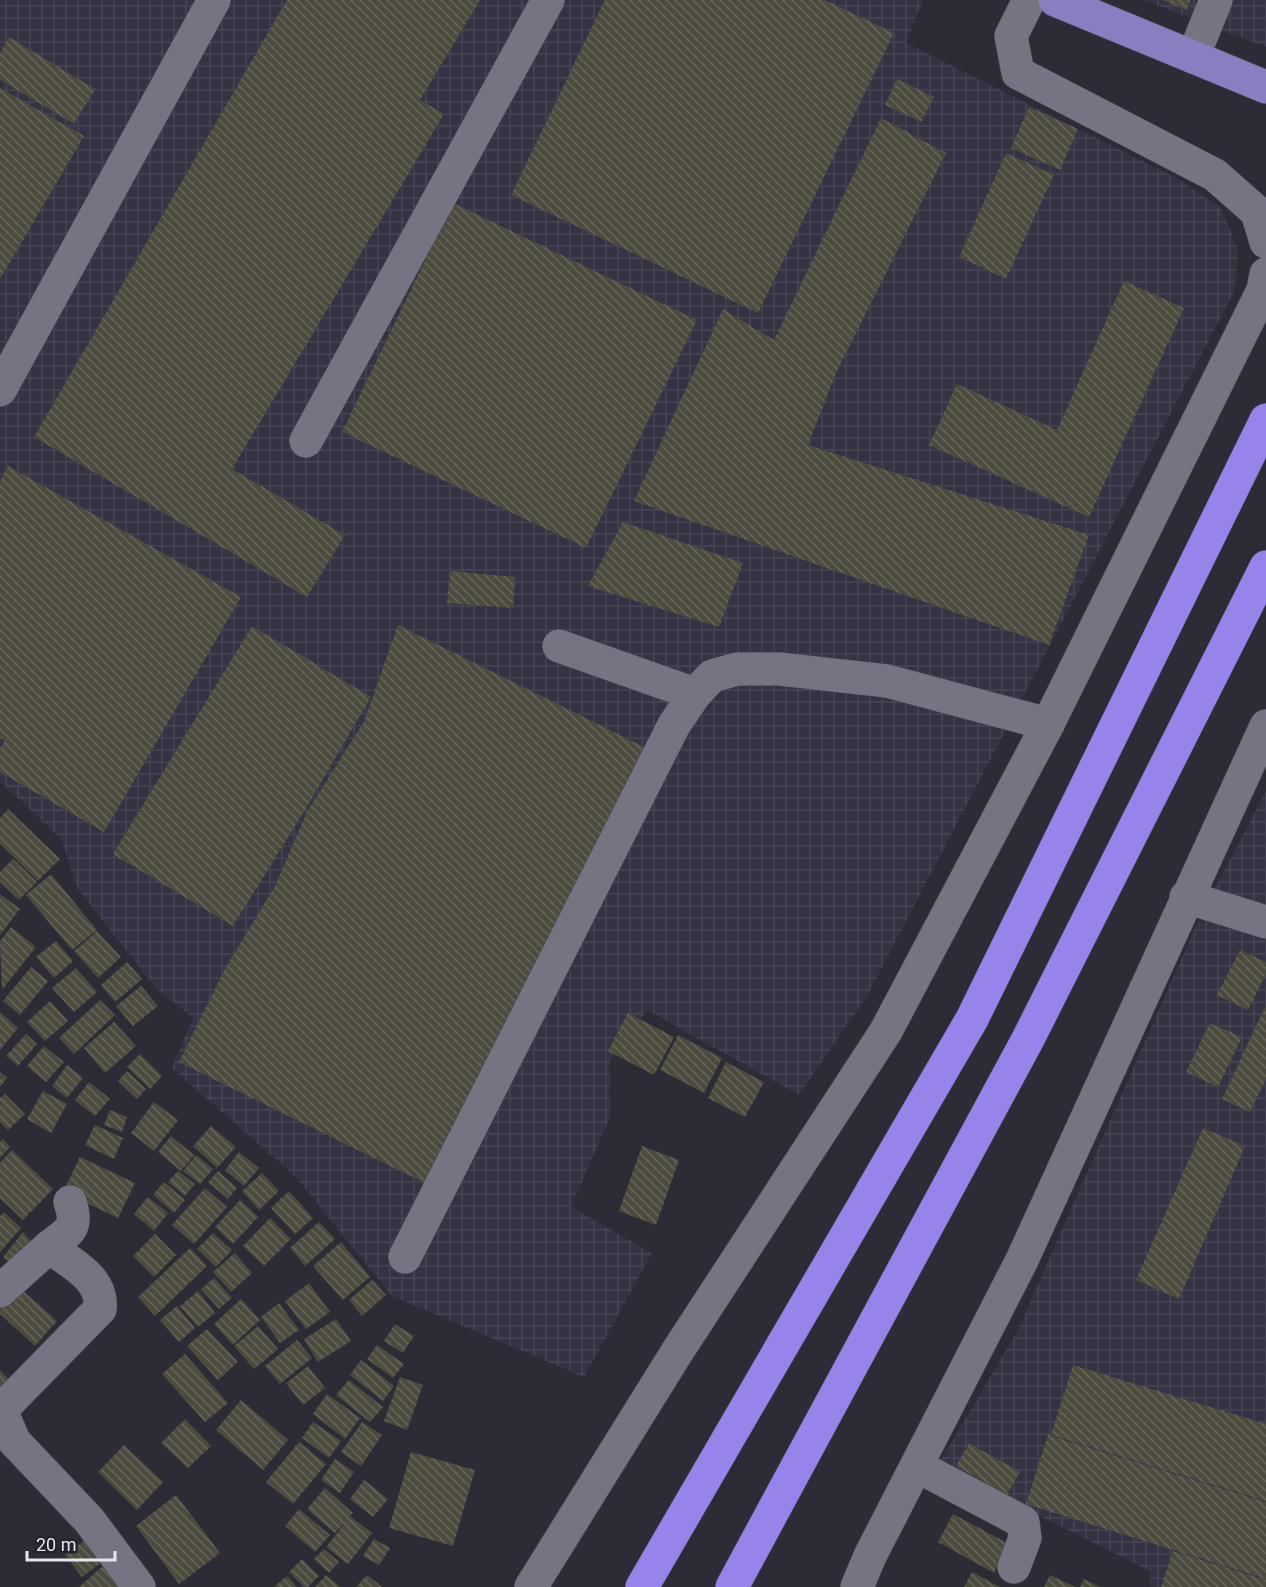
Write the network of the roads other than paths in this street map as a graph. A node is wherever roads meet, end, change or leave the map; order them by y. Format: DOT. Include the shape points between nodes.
graph roads {
  1 [pos="214,0"];
  2 [pos="548,0"];
  3 [pos="1029,0"];
  4 [pos="1055,0"];
  5 [pos="1216,0"];
  6 [pos="1193,57"];
  7 [pos="1266,87"];
  8 [pos="1266,242"];
  9 [pos="1266,274"];
  10 [pos="0,390"];
  11 [pos="1266,420"];
  12 [pos="306,441"];
  13 [pos="1266,567"];
  14 [pos="559,646"];
  15 [pos="694,694"];
  16 [pos="1048,724"];
  17 [pos="1266,726"];
  18 [pos="1186,897"];
  19 [pos="1266,922"];
  20 [pos="70,1202"];
  21 [pos="49,1247"];
  22 [pos="405,1257"];
  23 [pos="0,1291"];
  24 [pos="7,1442"];
  25 [pos="917,1466"];
  26 [pos="1014,1567"];
  27 [pos="139,1587"];
  28 [pos="531,1587"];
  29 [pos="642,1587"];
  30 [pos="732,1587"];
  31 [pos="857,1587"];
  1 -- 10 [label="street"];
  2 -- 12 [label="street"];
  3 -- 8 [label="street" via="1011,36 1018,73 1215,175 1257,212"];
  4 -- 6 [label="main road"];
  5 -- 6 [label="street"];
  6 -- 7 [label="main road"];
  9 -- 16 [label="street" via="1263,290"];
  11 -- 29 [label="highway" via="972,1019"];
  13 -- 30 [label="highway" via="1028,1039"];
  14 -- 15 [label="street"];
  15 -- 16 [label="street" via="712,676 737,669 779,669 887,681"];
  15 -- 22 [label="street" via="674,725"];
  16 -- 28 [label="street" via="886,1031 677,1352"];
  17 -- 18 [label="street"];
  18 -- 19 [label="street"];
  18 -- 25 [label="street" via="1022,1260"];
  20 -- 21 [label="street" via="75,1219 72,1228"];
  21 -- 23 [label="street"];
  21 -- 24 [label="street" via="82,1270 98,1290 100,1309 1,1410"];
  24 -- 27 [label="street" via="89,1520"];
  25 -- 26 [label="street" via="1023,1522 1025,1538"];
  25 -- 31 [label="street"];
}
